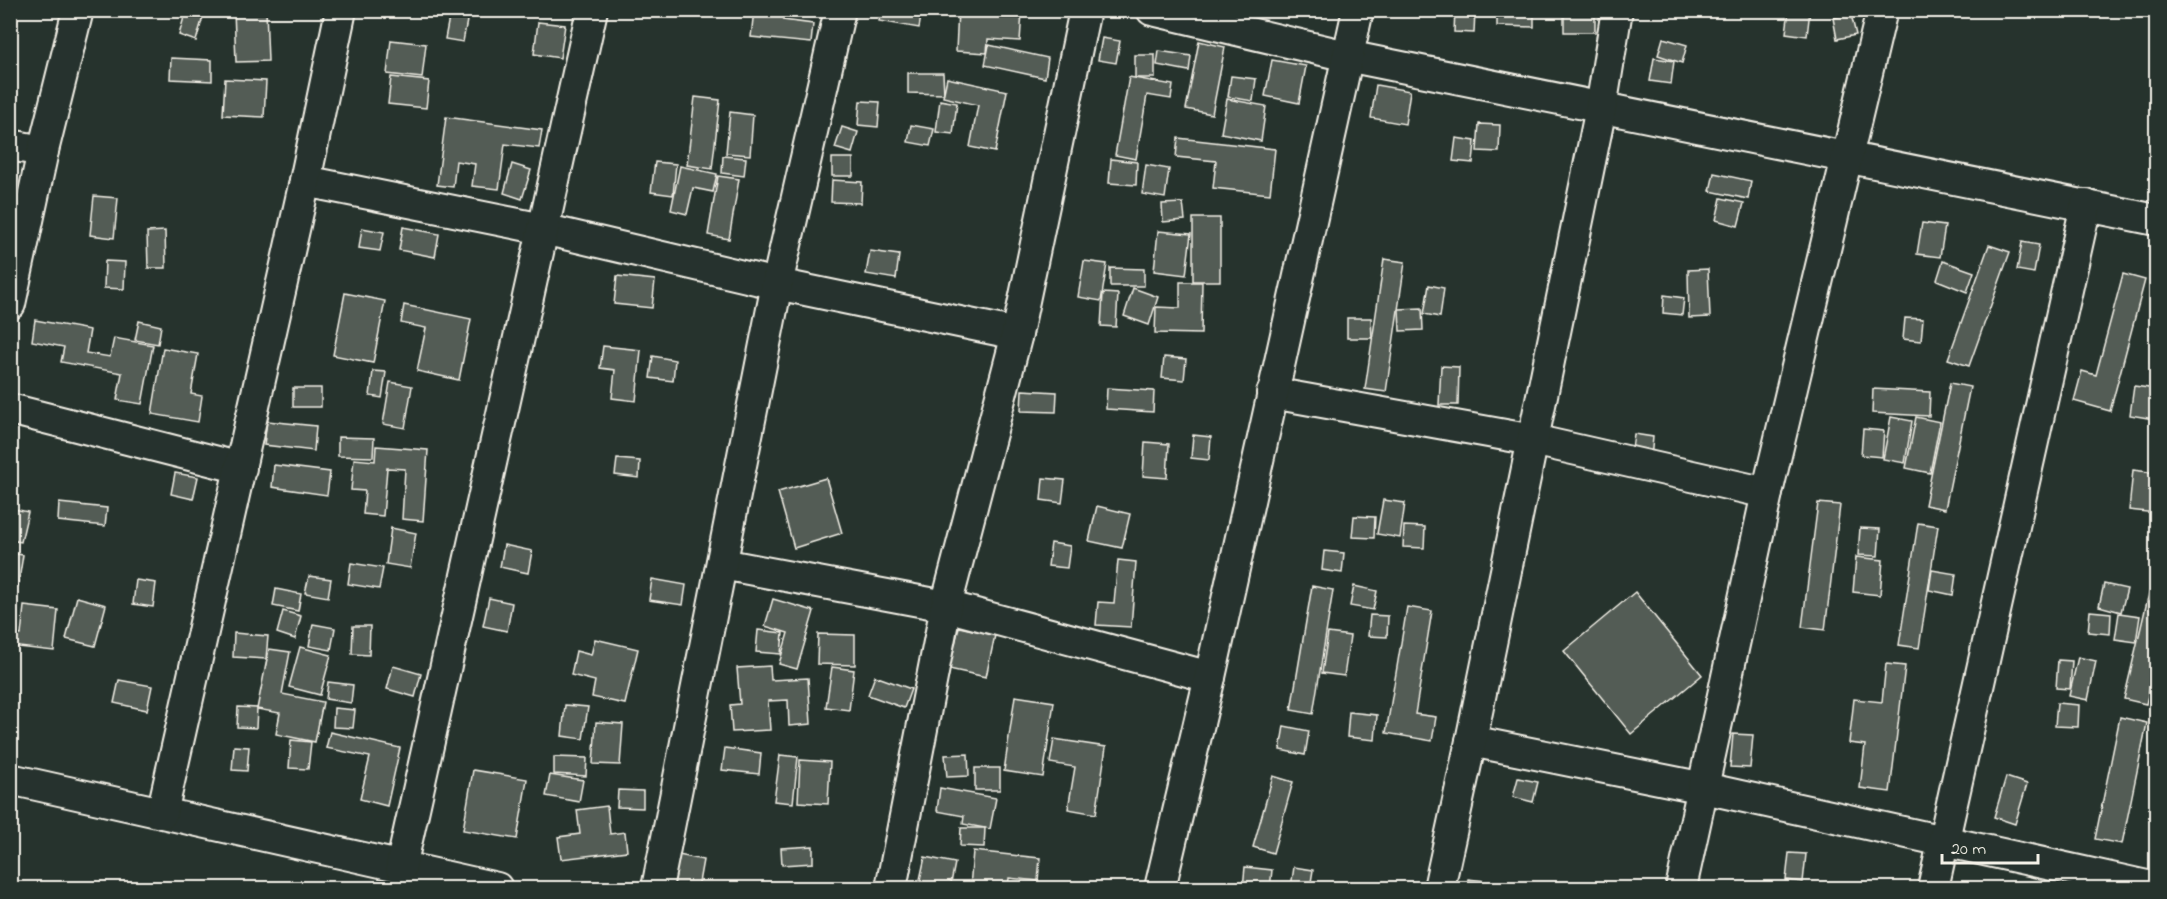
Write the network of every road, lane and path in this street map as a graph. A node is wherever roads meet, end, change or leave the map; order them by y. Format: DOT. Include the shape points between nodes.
graph roads {
  1 [pos="78,10"];
  2 [pos="340,10"];
  3 [pos="592,10"];
  4 [pos="840,10"];
  5 [pos="1085,10"];
  6 [pos="1152,10"];
  7 [pos="1358,10"];
  8 [pos="1617,10"];
  9 [pos="1882,10"];
  10 [pos="1347,56"];
  11 [pos="1601,108"];
  12 [pos="10,145"];
  13 [pos="43,151"];
  14 [pos="1846,156"];
  15 [pos="305,181"];
  16 [pos="2086,205"];
  17 [pos="2157,220"];
  18 [pos="543,229"];
  19 [pos="777,284"];
  20 [pos="10,304"];
  21 [pos="1017,334"];
  22 [pos="1272,393"];
  23 [pos="10,409"];
  24 [pos="1533,441"];
  25 [pos="241,468"];
  26 [pos="1767,493"];
  27 [pos="722,564"];
  28 [pos="946,606"];
  29 [pos="1210,677"];
  30 [pos="1472,741"];
  31 [pos="10,779"];
  32 [pos="1704,788"];
  33 [pos="162,813"];
  34 [pos="1944,841"];
  35 [pos="401,867"];
  36 [pos="497,888"];
  37 [pos="657,888"];
  38 [pos="891,888"];
  39 [pos="1160,888"];
  40 [pos="1439,888"];
  41 [pos="1681,888"];
  42 [pos="1933,888"];
  43 [pos="2157,888"];
  1 -- 13 [label="street"];
  2 -- 15 [label="street"];
  3 -- 18 [label="street"];
  4 -- 19 [label="street"];
  5 -- 21 [label="street"];
  6 -- 10 [label="street"];
  7 -- 10 [label="street"];
  8 -- 11 [label="street"];
  9 -- 14 [label="street"];
  10 -- 11 [label="street"];
  10 -- 22 [label="street"];
  11 -- 14 [label="street"];
  11 -- 24 [label="street"];
  12 -- 13 [label="street"];
  13 -- 20 [label="street"];
  14 -- 16 [label="street"];
  14 -- 26 [label="street"];
  15 -- 18 [label="street"];
  15 -- 25 [label="street"];
  16 -- 17 [label="street"];
  16 -- 34 [label="street"];
  18 -- 19 [label="street"];
  18 -- 35 [label="street"];
  19 -- 21 [label="street"];
  19 -- 27 [label="street"];
  21 -- 28 [label="street"];
  22 -- 24 [label="street"];
  22 -- 29 [label="street"];
  23 -- 25 [label="street"];
  24 -- 26 [label="street"];
  24 -- 30 [label="street"];
  25 -- 33 [label="street"];
  26 -- 32 [label="street"];
  27 -- 28 [label="street"];
  27 -- 37 [label="street"];
  28 -- 29 [label="street"];
  28 -- 38 [label="street"];
  29 -- 39 [label="street"];
  30 -- 32 [label="street"];
  30 -- 40 [label="street"];
  31 -- 33 [label="street"];
  32 -- 34 [label="street"];
  32 -- 41 [label="street"];
  33 -- 35 [label="street"];
  34 -- 42 [label="street"];
  34 -- 43 [label="street"];
  35 -- 36 [label="street"];
}
